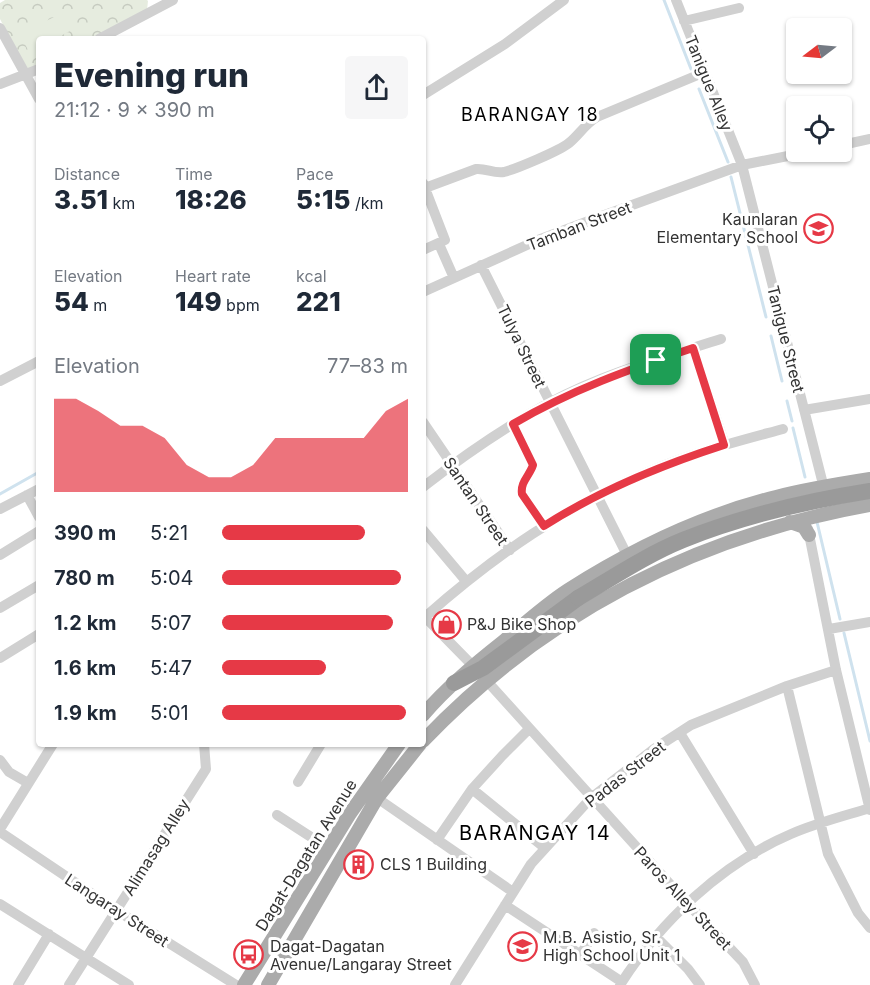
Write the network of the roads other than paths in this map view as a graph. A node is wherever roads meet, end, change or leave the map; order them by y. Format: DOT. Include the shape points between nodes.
graph roads {
  1 [pos="173,0"];
  2 [pos="564,0"];
  3 [pos="676,0"];
  4 [pos="159,4"];
  5 [pos="739,8"];
  6 [pos="684,21"];
  7 [pos="0,28"];
  8 [pos="104,36"];
  9 [pos="36,70"];
  10 [pos="705,72"];
  11 [pos="25,74"];
  12 [pos="0,84"];
  13 [pos="426,93"];
  14 [pos="36,94"];
  15 [pos="870,139"];
  16 [pos="852,143"];
  17 [pos="786,156"];
  18 [pos="739,166"];
  19 [pos="426,184"];
  20 [pos="426,190"];
  21 [pos="439,243"];
  22 [pos="426,249"];
  23 [pos="481,265"];
  24 [pos="451,273"];
  25 [pos="426,290"];
  26 [pos="721,339"];
  27 [pos="693,348"];
  28 [pos="36,363"];
  29 [pos="0,381"];
  30 [pos="870,399"];
  31 [pos="550,403"];
  32 [pos="804,410"];
  33 [pos="513,424"];
  34 [pos="426,426"];
  35 [pos="783,429"];
  36 [pos="724,445"];
  37 [pos="452,465"];
  38 [pos="870,479"];
  39 [pos="426,485"];
  40 [pos="824,487"];
  41 [pos="36,490"];
  42 [pos="870,491"];
  43 [pos="799,492"];
  44 [pos="27,495"];
  45 [pos="597,495"];
  46 [pos="870,505"];
  47 [pos="0,509"];
  48 [pos="36,512"];
  49 [pos="830,512"];
  50 [pos="806,518"];
  51 [pos="790,522"];
  52 [pos="544,526"];
  53 [pos="36,533"];
  54 [pos="426,534"];
  55 [pos="809,535"];
  56 [pos="510,550"];
  57 [pos="0,555"];
  58 [pos="627,555"];
  59 [pos="466,581"];
  60 [pos="36,587"];
  61 [pos="0,608"];
  62 [pos="426,619"];
  63 [pos="426,621"];
  64 [pos="870,622"];
  65 [pos="829,629"];
  66 [pos="36,636"];
  67 [pos="1,656"];
  68 [pos="473,666"];
  69 [pos="837,670"];
  70 [pos="486,680"];
  71 [pos="454,683"];
  72 [pos="787,686"];
  73 [pos="426,712"];
  74 [pos="530,729"];
  75 [pos="680,733"];
  76 [pos="426,738"];
  77 [pos="51,747"];
  78 [pos="204,747"];
  79 [pos="319,747"];
  80 [pos="397,747"];
  81 [pos="418,747"];
  82 [pos="0,760"];
  83 [pos="298,782"];
  84 [pos="28,783"];
  85 [pos="472,789"];
  86 [pos="377,798"];
  87 [pos="591,798"];
  88 [pos="870,809"];
  89 [pos="278,815"];
  90 [pos="820,823"];
  91 [pos="0,830"];
  92 [pos="437,840"];
  93 [pos="328,848"];
  94 [pos="545,848"];
  95 [pos="754,854"];
  96 [pos="513,892"];
  97 [pos="0,904"];
  98 [pos="688,904"];
  99 [pos="505,905"];
  100 [pos="292,907"];
  101 [pos="116,910"];
  102 [pos="308,917"];
  103 [pos="870,928"];
  104 [pos="594,933"];
  105 [pos="49,934"];
  106 [pos="656,937"];
  107 [pos="581,954"];
  108 [pos="86,958"];
  109 [pos="621,983"];
  110 [pos="18,985"];
  111 [pos="69,985"];
  112 [pos="129,985"];
  113 [pos="236,985"];
  114 [pos="244,985"];
  115 [pos="268,985"];
  116 [pos="454,985"];
  117 [pos="699,985"];
  118 [pos="755,985"];
  1 -- 4 [label="street"];
  2 -- 13 [label="street" via="505,44"];
  3 -- 6 [label="street, Tanigue Alley"];
  4 -- 8 [label="street"];
  5 -- 6 [label="street"];
  6 -- 10 [label="street, Tanigue Alley"];
  7 -- 11 [label="street"];
  9 -- 11 [label="street"];
  10 -- 18 [label="street, Tanigue Alley"];
  10 -- 19 [label="street" via="597,117 570,142 504,172 482,168"];
  11 -- 12 [label="street"];
  11 -- 14 [label="street"];
  15 -- 16 [label="street"];
  17 -- 18 [label="street, Tamban Street"];
  18 -- 23 [label="street, Tamban Street"];
  18 -- 32 [label="street, Tanigue Street"];
  20 -- 21 [label="street" via="445,240"];
  21 -- 22 [label="street"];
  21 -- 24 [label="street"];
  23 -- 24 [label="street, Tamban Street"];
  23 -- 31 [label="street, Tulya Street"];
  24 -- 25 [label="street, Tamban Street"];
  26 -- 27 [label="street"];
  27 -- 31 [label="street" via="605,378"];
  27 -- 36 [label="street"];
  28 -- 29 [label="street"];
  30 -- 32 [label="street"];
  31 -- 33 [label="street"];
  31 -- 45 [label="street, Tulya Street"];
  32 -- 40 [label="street, Tanigue Street"];
  33 -- 37 [label="street"];
  33 -- 52 [label="street" via="533,465 522,494"];
  34 -- 37 [label="street, Santan Street"];
  35 -- 36 [label="street"];
  36 -- 45 [label="street" via="652,470"];
  37 -- 39 [label="street"];
  37 -- 56 [label="street, Santan Street"];
  38 -- 40 [label="main road"];
  40 -- 43 [label="main road"];
  40 -- 49 [label="street, Tanigue Street"];
  41 -- 44 [label="street"];
  42 -- 71 [label="highway, bridge" via="779,510 682,541 578,598 483,668"];
  43 -- 50 [label="street"];
  43 -- 58 [label="main road" via="732,510"];
  44 -- 47 [label="street"];
  44 -- 48 [label="street"];
  45 -- 52 [label="street"];
  45 -- 58 [label="street, Tulya Street"];
  46 -- 49 [label="main road"];
  49 -- 50 [label="main road"];
  50 -- 51 [label="main road"];
  50 -- 55 [label="street"];
  51 -- 55 [label="main road" via="804,527"];
  51 -- 70 [label="main road" via="721,544 639,580 579,615"];
  52 -- 56 [label="street"];
  53 -- 57 [label="street"];
  54 -- 59 [label="street"];
  55 -- 65 [label="street"];
  56 -- 59 [label="street"];
  58 -- 68 [label="main road" via="566,591"];
  59 -- 62 [label="street"];
  60 -- 61 [label="street"];
  63 -- 68 [label="street"];
  64 -- 65 [label="street"];
  65 -- 69 [label="street"];
  66 -- 67 [label="street"];
  68 -- 71 [label="main road"];
  69 -- 72 [label="street, Padas Street"];
  69 -- 88 [label="street"];
  70 -- 74 [label="street, Paros Alley Street"];
  70 -- 76 [label="main road"];
  71 -- 73 [label="main road"];
  72 -- 75 [label="street, Padas Street"];
  72 -- 90 [label="street"];
  74 -- 85 [label="street"];
  74 -- 87 [label="street, Paros Alley Street"];
  75 -- 87 [label="street, Padas Street"];
  75 -- 95 [label="street"];
  77 -- 84 [label="street"];
  78 -- 101 [label="street, Alimasag Alley" via="206,769"];
  79 -- 83 [label="street"];
  80 -- 93 [label="main road, Dagat-Dagatan Avenue"];
  81 -- 86 [label="main road, Dagat-Dagatan Avenue"];
  82 -- 84 [label="street" via="9,772"];
  84 -- 91 [label="street"];
  85 -- 92 [label="street"];
  85 -- 94 [label="street"];
  86 -- 92 [label="street"];
  86 -- 102 [label="main road, Dagat-Dagatan Avenue"];
  87 -- 94 [label="street, Padas Street"];
  87 -- 98 [label="street, Paros Alley Street"];
  88 -- 90 [label="street"];
  89 -- 93 [label="street"];
  90 -- 95 [label="street"];
  90 -- 103 [label="street" via="828,855 841,883"];
  91 -- 101 [label="street, Langaray Street"];
  92 -- 96 [label="street"];
  93 -- 100 [label="main road, Dagat-Dagatan Avenue"];
  94 -- 96 [label="street, Padas Street"];
  95 -- 98 [label="street"];
  96 -- 99 [label="street, Padas Street"];
  97 -- 105 [label="street"];
  98 -- 106 [label="street"];
  98 -- 118 [label="street, Paros Alley Street" via="746,965"];
  99 -- 107 [label="street"];
  99 -- 116 [label="street, Padas Street"];
  100 -- 102 [label="main road"];
  100 -- 114 [label="main road, Dagat-Dagatan Avenue"];
  101 -- 108 [label="street, Alimasag Alley"];
  101 -- 113 [label="street, Langaray Street"];
  102 -- 115 [label="main road, Dagat-Dagatan Avenue"];
  104 -- 107 [label="street"];
  105 -- 108 [label="street"];
  105 -- 110 [label="street"];
  106 -- 109 [label="street"];
  106 -- 117 [label="street"];
  107 -- 109 [label="street"];
  108 -- 111 [label="street, Alimasag Alley"];
  108 -- 112 [label="street"];
}
